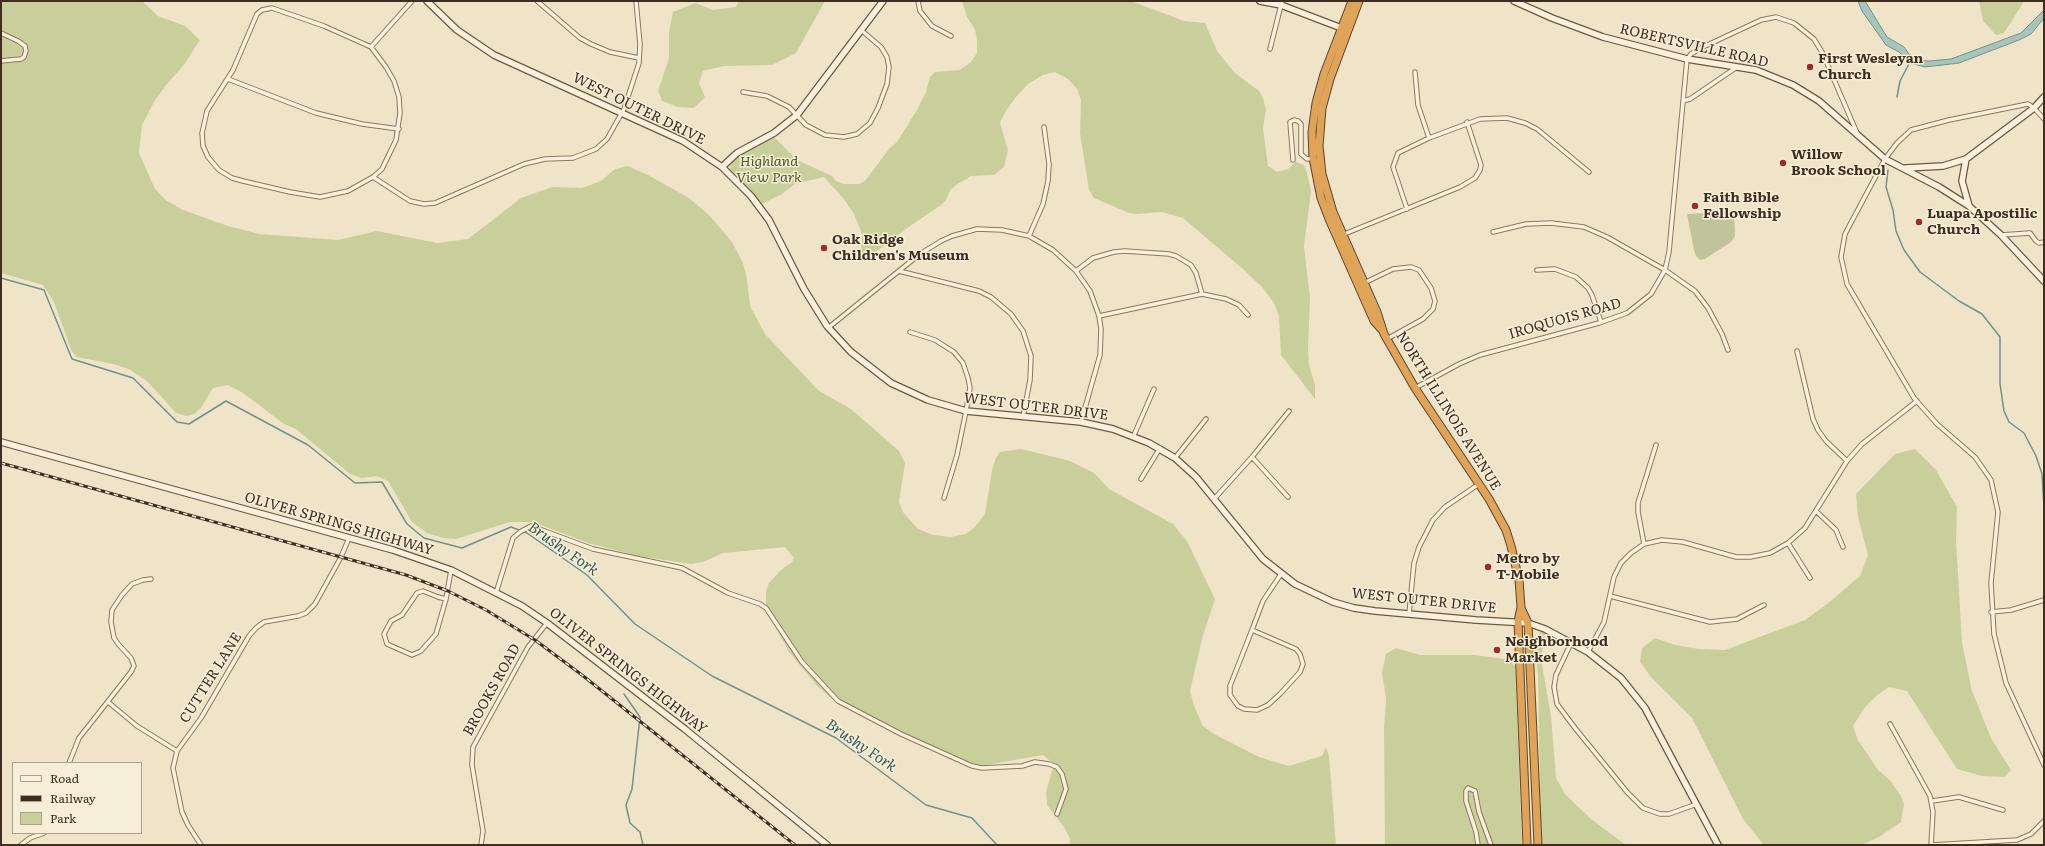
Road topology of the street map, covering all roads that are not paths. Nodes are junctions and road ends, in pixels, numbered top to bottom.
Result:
1 (412, 1) edge
2 (427, 1) edge
3 (537, 1) edge
4 (636, 1) edge
5 (884, 1) edge
6 (918, 1) edge
7 (1260, 1) edge
8 (1352, 1) edge
9 (1359, 1) edge
10 (1514, 1) edge
11 (1282, 3) edge
12 (1345, 29) junction
13 (861, 30) junction
14 (1, 33) edge
15 (951, 36) dead end
16 (371, 47) junction
17 (1270, 49) dead end
18 (639, 58) junction
19 (1687, 59) junction
20 (1, 62) edge
21 (1737, 67) junction
22 (1415, 72) dead end
23 (228, 79) junction
24 (743, 92) dead end
25 (2044, 97) edge
26 (1683, 101) junction
27 (2034, 108) junction
28 (621, 113) junction
29 (797, 115) junction
30 (2044, 119) edge
31 (1467, 122) junction
32 (1044, 127) dead end
33 (399, 129) junction
34 (1858, 137) junction
35 (1429, 138) junction
36 (1316, 158) junction
37 (1885, 159) junction
38 (1966, 159) junction
39 (1293, 160) dead end
40 (722, 167) junction
41 (1904, 168) junction
42 (1589, 172) dead end
43 (373, 177) junction
44 (1969, 206) junction
45 (1407, 208) junction
46 (1493, 232) dead end
47 (2001, 235) junction
48 (1029, 236) junction
49 (1340, 236) junction
50 (2044, 242) edge
51 (900, 270) junction
52 (1537, 270) dead end
53 (1665, 270) junction
54 (1076, 271) junction
55 (2044, 281) edge
56 (1361, 284) junction
57 (1202, 294) junction
58 (1248, 315) dead end
59 (1099, 316) junction
60 (1601, 322) junction
61 (828, 328) junction
62 (910, 332) dead end
63 (1386, 336) junction
64 (1728, 350) dead end
65 (1797, 351) dead end
66 (1415, 388) junction
67 (1154, 389) dead end
68 (1917, 401) junction
69 (966, 411) junction
70 (1289, 411) dead end
71 (1023, 417) junction
72 (1206, 419) dead end
73 (1081, 422) junction
74 (1134, 435) junction
75 (1, 442) edge
76 (1656, 445) dead end
77 (1160, 448) junction
78 (1252, 457) junction
79 (1175, 458) junction
80 (1847, 462) junction
81 (1141, 479) dead end
82 (1479, 484) junction
83 (1288, 497) dead end
84 (944, 498) dead end
85 (1214, 498) junction
86 (1816, 511) junction
87 (349, 538) junction
88 (1788, 543) junction
89 (1644, 544) junction
90 (1843, 547) dead end
91 (451, 570) junction
92 (1281, 574) junction
93 (1810, 578) dead end
94 (151, 579) dead end
95 (496, 592) junction
96 (1610, 596) junction
97 (446, 598) junction
98 (2044, 600) edge
99 (1764, 605) dead end
100 (1521, 607) junction
101 (1991, 612) junction
102 (1409, 614) junction
103 (1518, 622) junction
104 (547, 623) junction
105 (1528, 623) junction
106 (1252, 630) junction
107 (1572, 643) junction
108 (1588, 652) junction
109 (108, 702) junction
110 (1890, 724) dead end
111 (178, 751) junction
112 (69, 762) edge
113 (2044, 765) edge
114 (1932, 801) junction
115 (1697, 804) junction
116 (2003, 810) dead end
117 (1057, 814) dead end
118 (2044, 821) edge
119 (41, 834) edge
120 (21, 845) edge
121 (201, 845) edge
122 (481, 845) edge
123 (827, 845) edge
124 (1478, 845) edge
125 (1491, 845) edge
126 (1527, 845) edge
127 (1538, 845) edge
128 (1718, 845) edge
129 (1931, 845) edge

1 - 16 street
2 - 28 street, WEST OUTER DRIVE
3 - 18 street
4 - 18 street
5 - 13 street
6 - 15 street
7 - 11 street
8 - 12 highway
9 - 12 highway, NORTH ILLINOIS AVENUE
10 - 19 street, ROBERTSVILLE ROAD
11 - 12 street
11 - 17 street
12 - 36 highway, NORTH ILLINOIS AVENUE
13 - 29 street
13 - 29 street
14 - 20 street
16 - 23 street
16 - 33 street
18 - 28 street
19 - 21 street, ROBERTSVILLE ROAD
19 - 26 street, IROQUOIS ROAD
19 - 34 street
21 - 26 street
21 - 34 street, ROBERTSVILLE ROAD
22 - 35 street
23 - 33 street
23 - 43 street
24 - 29 street
25 - 27 street
26 - 53 street, IROQUOIS ROAD
27 - 30 street
27 - 37 street
27 - 38 street
28 - 40 street, WEST OUTER DRIVE
28 - 43 street
29 - 40 street
31 - 35 street
31 - 42 street
31 - 45 street
32 - 48 street
33 - 43 street
34 - 37 street, ROBERTSVILLE ROAD
35 - 45 street
36 - 39 street
36 - 49 highway, NORTH ILLINOIS AVENUE
37 - 41 street, ROBERTSVILLE ROAD
37 - 68 street
38 - 41 street
38 - 44 street
40 - 61 street, WEST OUTER DRIVE
41 - 44 street, ROBERTSVILLE ROAD
44 - 47 street, ROBERTSVILLE ROAD
45 - 49 street
46 - 53 street
47 - 50 street
47 - 55 street, ROBERTSVILLE ROAD
48 - 51 street
48 - 54 street
49 - 56 highway, NORTH ILLINOIS AVENUE
51 - 61 street
51 - 71 street
52 - 60 street
53 - 60 street, IROQUOIS ROAD
53 - 64 street
54 - 57 street
54 - 59 street
56 - 63 highway, NORTH ILLINOIS AVENUE
56 - 63 street
57 - 58 street
57 - 59 street
59 - 73 street
60 - 66 street, IROQUOIS ROAD
61 - 69 street, WEST OUTER DRIVE
62 - 69 street
63 - 66 highway, NORTH ILLINOIS AVENUE
65 - 80 street
66 - 82 highway, NORTH ILLINOIS AVENUE
67 - 74 street
68 - 80 street
68 - 101 street
69 - 71 street, WEST OUTER DRIVE
69 - 84 street
70 - 78 street
71 - 73 street, WEST OUTER DRIVE
72 - 79 street
73 - 74 street, WEST OUTER DRIVE
74 - 77 street, WEST OUTER DRIVE
75 - 87 street, OLIVER SPRINGS HIGHWAY
76 - 89 street
77 - 79 street, WEST OUTER DRIVE
77 - 81 street
78 - 83 street
78 - 85 street
79 - 85 street, WEST OUTER DRIVE
80 - 86 street
82 - 100 highway, NORTH ILLINOIS AVENUE
82 - 102 street
85 - 92 street, WEST OUTER DRIVE
86 - 88 street
86 - 90 street
87 - 91 street, OLIVER SPRINGS HIGHWAY
87 - 111 street, CUTTER LANE
88 - 89 street
88 - 93 street
89 - 96 street
91 - 95 street, OLIVER SPRINGS HIGHWAY
91 - 97 street
92 - 102 street, WEST OUTER DRIVE
92 - 106 street
94 - 109 street
95 - 104 street, OLIVER SPRINGS HIGHWAY
95 - 117 street
96 - 99 street
96 - 108 street
97 - 97 street
98 - 101 street
100 - 103 highway
100 - 105 highway
101 - 113 street
102 - 103 street, WEST OUTER DRIVE
103 - 105 street, WEST OUTER DRIVE
103 - 126 highway
104 - 122 street, BROOKS ROAD
104 - 123 street, OLIVER SPRINGS HIGHWAY
105 - 107 street, WEST OUTER DRIVE
105 - 127 highway
106 - 106 street
107 - 108 street, WEST OUTER DRIVE
107 - 115 street
108 - 115 street, WEST OUTER DRIVE
109 - 111 street
109 - 112 street
110 - 114 street
111 - 121 street, CUTTER LANE
114 - 116 street
114 - 129 street
115 - 128 street, WEST OUTER DRIVE
118 - 129 street
119 - 120 street
124 - 125 street

